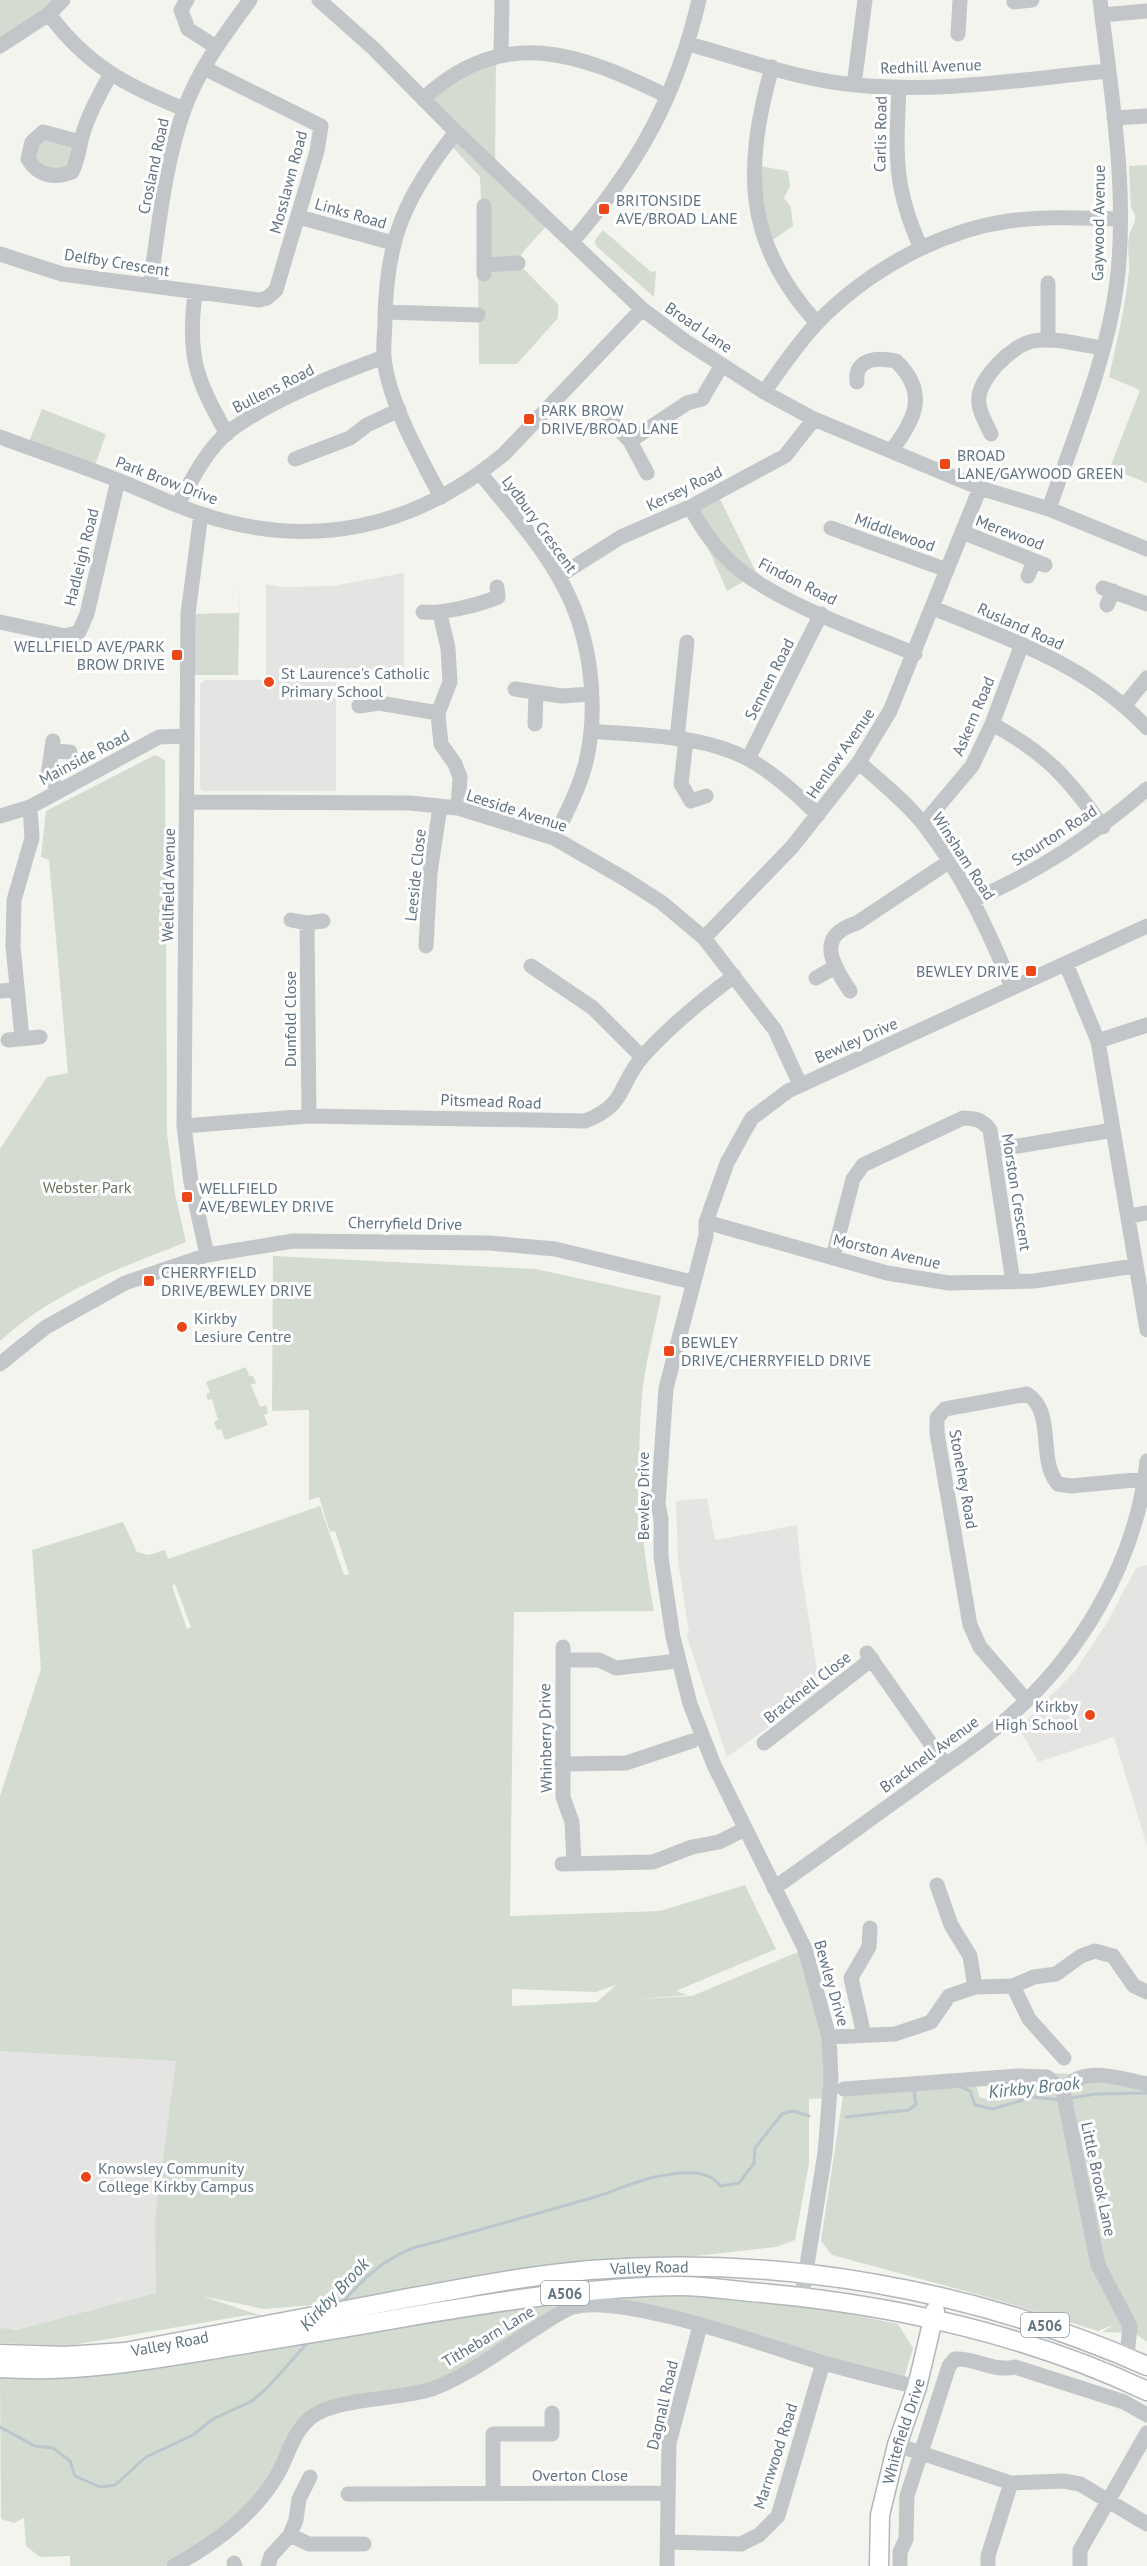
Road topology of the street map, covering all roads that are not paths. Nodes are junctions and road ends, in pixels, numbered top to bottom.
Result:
1 (63, 0) edge
2 (187, 0) edge
3 (250, 0) edge
4 (318, 0) edge
5 (502, 0) edge
6 (699, 0) edge
7 (865, 0) edge
8 (960, 0) edge
9 (1032, 0) edge
10 (1014, 2) dead end
11 (1101, 7) edge
12 (1147, 10) edge
13 (49, 14) junction
14 (958, 33) dead end
15 (688, 44) junction
16 (0, 46) edge
17 (216, 47) junction
18 (501, 54) junction
19 (772, 67) junction
20 (204, 68) junction
21 (1107, 71) junction
22 (110, 75) junction
23 (854, 85) junction
24 (899, 88) junction
25 (667, 96) junction
26 (423, 99) junction
27 (184, 109) junction
28 (1147, 116) edge
29 (1114, 118) junction
30 (456, 132) junction
31 (80, 142) dead end
32 (484, 206) dead end
33 (298, 217) junction
34 (1119, 219) junction
35 (573, 241) junction
36 (393, 243) junction
37 (921, 248) junction
38 (0, 254) edge
39 (518, 263) dead end
40 (1048, 283) dead end
41 (150, 285) junction
42 (195, 293) junction
43 (642, 309) junction
44 (385, 312) junction
45 (478, 315) dead end
46 (817, 323) junction
47 (1048, 340) junction
48 (1103, 348) junction
49 (384, 357) junction
50 (722, 365) junction
51 (857, 382) dead end
52 (764, 392) junction
53 (399, 410) junction
54 (814, 419) junction
55 (610, 420) dead end
56 (227, 434) junction
57 (991, 434) dead end
58 (0, 437) edge
59 (630, 441) junction
60 (891, 451) junction
61 (295, 459) dead end
62 (647, 473) dead end
63 (481, 474) junction
64 (118, 480) junction
65 (980, 488) junction
66 (441, 497) junction
67 (178, 504) junction
68 (690, 507) junction
69 (1048, 509) junction
70 (201, 514) junction
71 (831, 528) dead end
72 (962, 532) junction
73 (1147, 549) edge
74 (947, 570) junction
75 (559, 576) junction
76 (1028, 576) dead end
77 (500, 596) dead end
78 (1147, 603) edge
79 (1107, 605) dead end
80 (933, 608) junction
81 (423, 612) dead end
82 (440, 614) junction
83 (821, 614) junction
84 (0, 622) edge
85 (687, 642) dead end
86 (1022, 644) junction
87 (915, 654) junction
88 (1147, 678) edge
89 (515, 689) dead end
90 (536, 693) junction
91 (591, 694) junction
92 (1125, 705) junction
93 (359, 706) dead end
94 (438, 713) junction
95 (535, 724) dead end
96 (992, 724) junction
97 (1147, 728) edge
98 (591, 731) junction
99 (186, 736) junction
100 (681, 740) junction
101 (70, 752) dead end
102 (748, 759) junction
103 (859, 762) junction
104 (1147, 789) edge
105 (59, 790) junction
106 (187, 802) junction
107 (693, 803) dead end
108 (30, 807) junction
109 (440, 807) junction
110 (458, 808) junction
111 (818, 815) junction
112 (0, 816) edge
113 (924, 824) junction
114 (1103, 827) junction
115 (554, 838) junction
116 (950, 861) junction
117 (7, 900) edge
118 (973, 900) junction
119 (291, 920) dead end
120 (323, 921) dead end
121 (307, 923) junction
122 (1147, 926) edge
123 (704, 938) junction
124 (426, 946) dead end
125 (1066, 964) junction
126 (531, 966) dead end
127 (835, 967) junction
128 (734, 976) junction
129 (816, 978) dead end
130 (1012, 987) junction
131 (16, 990) junction
132 (0, 991) edge
133 (850, 991) dead end
134 (1147, 1025) edge
135 (40, 1036) dead end
136 (1098, 1041) junction
137 (642, 1057) junction
138 (800, 1084) junction
139 (309, 1116) junction
140 (184, 1126) junction
141 (1113, 1130) junction
142 (994, 1150) junction
143 (1147, 1213) edge
144 (1128, 1216) junction
145 (706, 1222) junction
146 (207, 1255) junction
147 (833, 1257) junction
148 (1136, 1266) junction
149 (692, 1282) junction
150 (1013, 1282) junction
151 (1147, 1330) edge
152 (0, 1364) edge
153 (1147, 1461) edge
154 (1145, 1479) junction
155 (669, 1662) dead end
156 (1026, 1700) junction
157 (692, 1741) dead end
158 (764, 1743) dead end
159 (562, 1764) junction
160 (945, 1764) junction
161 (745, 1829) junction
162 (937, 1885) dead end
163 (774, 1888) junction
164 (870, 1928) dead end
165 (1013, 1986) junction
166 (975, 1987) junction
167 (1147, 1992) edge
168 (864, 2035) junction
169 (829, 2037) junction
170 (1064, 2058) dead end
171 (1147, 2084) edge
172 (844, 2090) dead end
173 (1063, 2091) junction
174 (805, 2273) junction
175 (802, 2296) junction
176 (939, 2297) junction
177 (933, 2321) junction
178 (700, 2326) junction
179 (0, 2354) edge
180 (1127, 2357) junction
181 (823, 2363) junction
182 (1147, 2366) edge
183 (0, 2368) edge
184 (917, 2387) junction
185 (1147, 2391) edge
186 (552, 2413) dead end
187 (1147, 2415) edge
188 (1147, 2433) edge
189 (897, 2445) junction
190 (921, 2453) junction
191 (310, 2477) dead end
192 (1011, 2483) junction
193 (493, 2493) junction
194 (667, 2493) junction
195 (348, 2494) dead end
196 (1108, 2501) junction
197 (1147, 2524) edge
198 (290, 2535) junction
199 (668, 2542) junction
200 (364, 2544) dead end
201 (174, 2566) edge
202 (268, 2566) edge
203 (667, 2566) edge
204 (879, 2566) edge
205 (900, 2566) edge
206 (988, 2566) edge
207 (1080, 2566) edge

1 - 13 street
2 - 17 street
3 - 17 street, Crosland Road
4 - 26 street, Broad Lane
5 - 18 street
6 - 15 street
7 - 23 street
8 - 14 street
9 - 10 street
11 - 12 street
11 - 21 street, Gaywood Avenue
13 - 16 street
13 - 22 street
15 - 19 street, Redhill Avenue
15 - 25 street
17 - 20 street, Crosland Road
18 - 25 street
18 - 26 street
19 - 23 street, Redhill Avenue
19 - 46 street
20 - 27 street, Crosland Road
20 - 33 street, Mosslawn Road
21 - 24 street, Redhill Avenue
21 - 29 street, Gaywood Avenue
22 - 27 street
22 - 31 street
23 - 24 street, Redhill Avenue
24 - 37 street, Carlis Road
25 - 35 street
26 - 30 street, Broad Lane
27 - 41 street, Crosland Road
28 - 29 street
29 - 34 street, Gaywood Avenue
30 - 35 street, Broad Lane
30 - 36 street
32 - 39 street
33 - 36 street, Links Road
33 - 42 street, Mosslawn Road
34 - 37 street
34 - 48 street, Gaywood Avenue
35 - 43 street, Broad Lane
36 - 44 street
37 - 46 street
38 - 41 street, Delfby Crescent
40 - 47 street
41 - 42 street, Delfby Crescent
42 - 56 street
43 - 50 street, Broad Lane
43 - 63 street, Park Brow Drive
44 - 45 street
44 - 49 street
46 - 52 street
47 - 48 street
47 - 57 street
48 - 69 street, Gaywood Avenue
49 - 53 street
49 - 56 street, Bullens Road
50 - 52 street, Broad Lane
50 - 59 street
51 - 60 street
52 - 54 street, Broad Lane
53 - 61 street
53 - 66 street
54 - 60 street, Broad Lane
54 - 68 street, Kersey Road
55 - 59 street
56 - 67 street, Bullens Road
58 - 64 street, Park Brow Drive
59 - 62 street
60 - 65 street, Broad Lane
63 - 66 street, Park Brow Drive
63 - 75 street, Lydbury Crescent
64 - 67 street, Park Brow Drive
64 - 84 street, Hadleigh Road
65 - 69 street, Broad Lane
65 - 72 street, Henlow Avenue
66 - 70 street, Park Brow Drive
67 - 70 street, Park Brow Drive
68 - 75 street, Kersey Road
68 - 83 street, Findon Road
69 - 73 street, Broad Lane
70 - 99 street, Wellfield Avenue
71 - 74 street, Middlewood
72 - 74 street, Henlow Avenue
72 - 76 street, Merewood
74 - 80 street, Henlow Avenue
75 - 91 street, Lydbury Crescent
77 - 82 street
78 - 79 street
80 - 86 street, Rusland Road
80 - 87 street, Henlow Avenue
81 - 82 street
82 - 94 street
83 - 87 street, Findon Road
83 - 102 street, Sennen Road
85 - 100 street
86 - 92 street, Rusland Road
86 - 96 street, Askern Road
87 - 103 street, Henlow Avenue
88 - 92 street
89 - 90 street
90 - 91 street
90 - 95 street
91 - 98 street, Lydbury Crescent
92 - 97 street, Rusland Road
93 - 94 street
94 - 110 street
96 - 113 street, Askern Road
96 - 114 street
98 - 100 street
98 - 115 street, Lydbury Crescent
99 - 105 street, Mainside Road
99 - 106 street, Wellfield Avenue
100 - 102 street
100 - 107 street
101 - 105 street
102 - 111 street
103 - 111 street, Henlow Avenue
103 - 113 street, Winsham Road
104 - 114 street, Stourton Road
105 - 108 street, Mainside Road
106 - 109 street, Leeside Avenue
106 - 140 street, Wellfield Avenue
108 - 112 street, Mainside Road
108 - 117 street
109 - 110 street, Leeside Avenue
109 - 124 street, Leeside Close
110 - 115 street, Leeside Avenue
111 - 123 street, Henlow Avenue
113 - 116 street, Winsham Road
114 - 118 street, Stourton Road
115 - 123 street, Leeside Avenue
116 - 118 street, Winsham Road
116 - 127 street
117 - 131 street
118 - 130 street, Winsham Road
119 - 121 street
120 - 121 street
121 - 139 street, Dunfold Close
122 - 125 street, Bewley Drive
123 - 128 street, Leeside Avenue
125 - 130 street, Bewley Drive
125 - 136 street
126 - 137 street
127 - 129 street
127 - 133 street
128 - 137 street, Pitsmead Road
128 - 138 street, Leeside Avenue
130 - 138 street, Bewley Drive
131 - 132 street
131 - 135 street
134 - 136 street
136 - 141 street
137 - 139 street, Pitsmead Road
138 - 145 street, Bewley Drive
139 - 140 street, Pitsmead Road
140 - 146 street, Wellfield Avenue
141 - 142 street
141 - 144 street
142 - 147 street, Morston Crescent
142 - 150 street, Morston Crescent
143 - 144 street
144 - 148 street
145 - 147 street, Morston Avenue
145 - 149 street, Bewley Drive
146 - 149 street, Cherryfield Drive
146 - 152 street, Cherryfield Drive
147 - 150 street, Morston Avenue
148 - 150 street, Morston Avenue
148 - 151 street
149 - 161 street, Bewley Drive
153 - 154 street, Bracknell Avenue
154 - 156 street, Bracknell Avenue
154 - 156 street, Stonehey Road
155 - 159 street, Whinberry Drive
156 - 160 street, Bracknell Avenue
157 - 159 street
158 - 160 street, Bracknell Close
159 - 161 street, Whinberry Drive
160 - 163 street, Bracknell Avenue
161 - 163 street, Bewley Drive
162 - 166 street
163 - 169 street, Bewley Drive
164 - 168 street
165 - 166 street
165 - 167 street
165 - 170 street
166 - 168 street
168 - 169 street
169 - 174 street, Bewley Drive
171 - 173 street
172 - 173 street
173 - 180 street, Little Brook Lane
174 - 175 street, Bewley Drive
174 - 176 main road, Valley Road / A506
174 - 179 main road, Valley Road / A506
175 - 177 main road, Valley Road / A506
175 - 183 main road, Valley Road / A506
176 - 177 main road, Whitefield Drive
176 - 180 main road, Valley Road / A506
177 - 184 main road, Whitefield Drive
177 - 185 main road, Valley Road / A506
178 - 181 street, Tithebarn Lane
178 - 194 street, Dagnall Road
178 - 201 street, Tithebarn Lane
180 - 182 main road, Valley Road / A506
181 - 184 street, Tithebarn Lane
181 - 199 street, Marnwood Road
184 - 189 main road, Whitefield Drive
186 - 193 street
187 - 190 street
188 - 196 street
189 - 190 street
189 - 204 main road, Whitefield Drive
190 - 192 street
190 - 205 street
191 - 198 street
192 - 196 street
192 - 206 street
193 - 194 street, Overton Close
193 - 195 street, Overton Close
194 - 199 street, Dagnall Road
196 - 197 street
196 - 207 street
198 - 200 street
198 - 202 street
199 - 203 street, Dagnall Road

